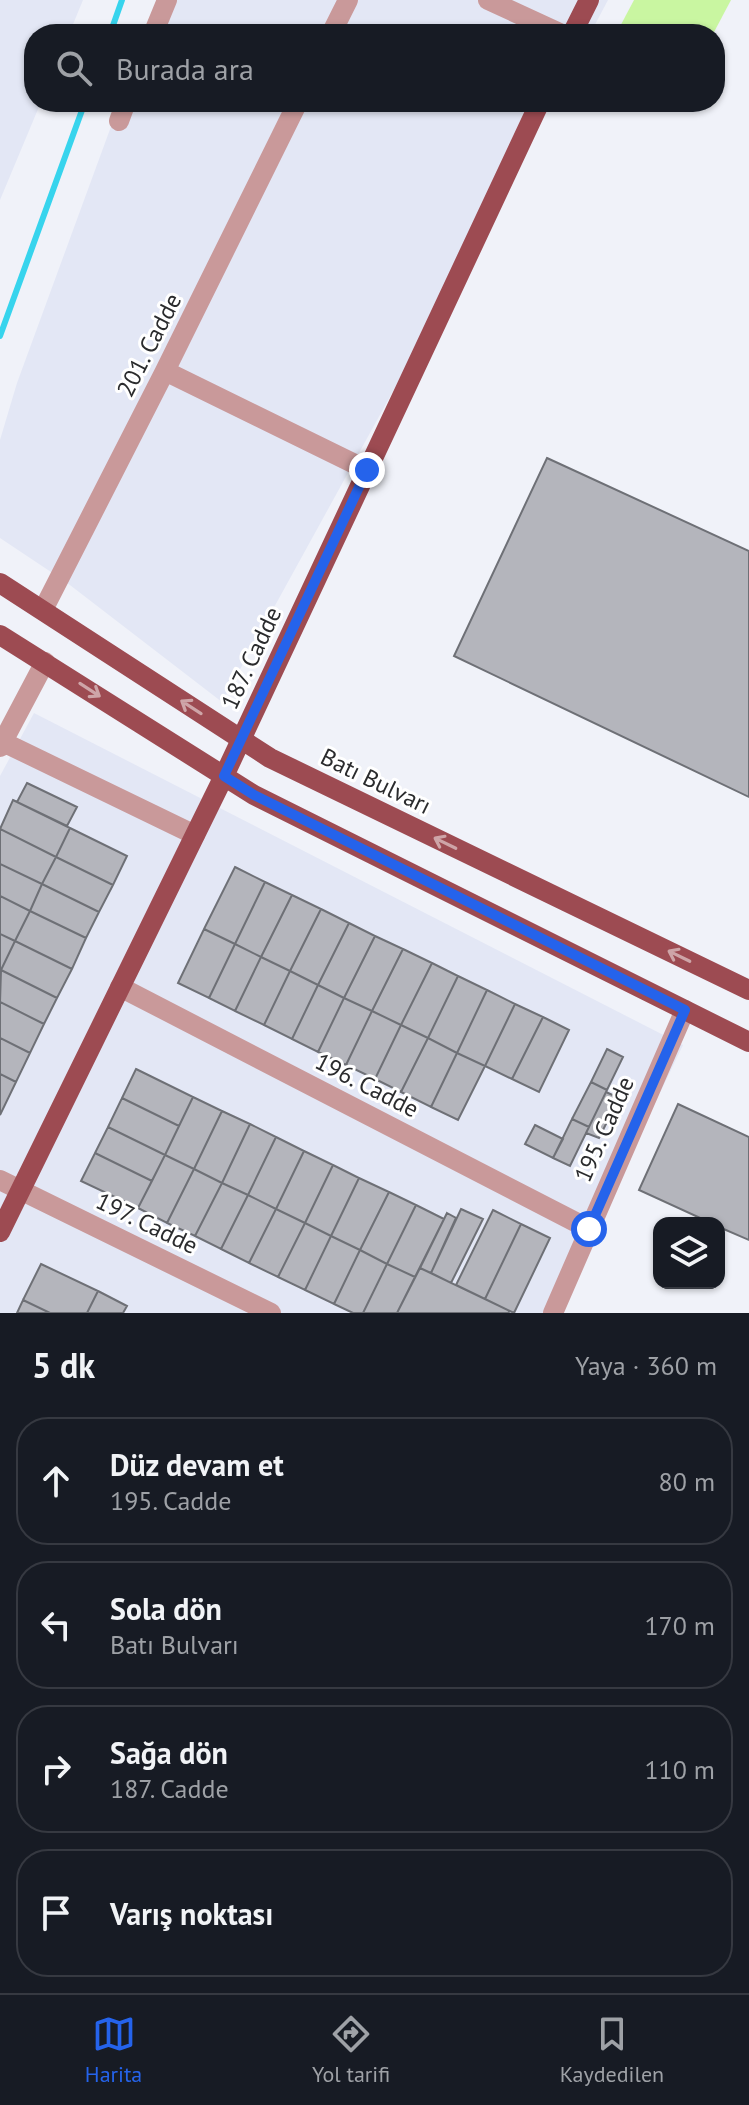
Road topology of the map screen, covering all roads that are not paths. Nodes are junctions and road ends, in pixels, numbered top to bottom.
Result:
1 (167, 0) edge
2 (348, 0) edge
3 (488, 0) edge
4 (589, 0) edge
5 (157, 24) edge
6 (336, 24) edge
7 (540, 24) edge
8 (577, 24) edge
9 (293, 112) edge
10 (535, 112) edge
11 (165, 371) junction
12 (367, 470) junction
13 (0, 583) edge
14 (43, 610) junction
15 (0, 635) edge
16 (45, 662) junction
17 (241, 739) junction
18 (1, 745) edge
19 (224, 776) junction
20 (195, 835) junction
21 (120, 987) junction
22 (749, 990) edge
23 (685, 1010) junction
24 (749, 1042) edge
25 (0, 1180) edge
26 (21, 1190) junction
27 (589, 1229) junction
28 (0, 1232) edge
29 (271, 1313) edge
30 (553, 1313) edge

1 - 5 street
2 - 6 street
3 - 7 street
4 - 8 main road
9 - 11 street, 201. Cadde
10 - 12 main road, 187. Cadde
11 - 12 street
11 - 14 street, 201. Cadde
12 - 17 main road, 187. Cadde
13 - 14 main road, Batı Bulvarı
17 -> 14 main road, Batı Bulvarı
15 - 16 main road
16 - 18 street
16 -> 19 main road
17 - 19 main road, 187. Cadde
22 -> 17 main road, Batı Bulvarı
18 - 20 street
19 - 20 main road, 187. Cadde
19 - 23 main road
20 - 21 main road, 187. Cadde
21 - 26 main road, 187. Cadde
21 - 27 street, 196. Cadde
23 - 24 main road
23 - 27 street, 195. Cadde
25 - 26 street, 197. Cadde
26 - 28 main road, 187. Cadde
26 - 29 street, 197. Cadde
27 - 30 street, 195. Cadde

